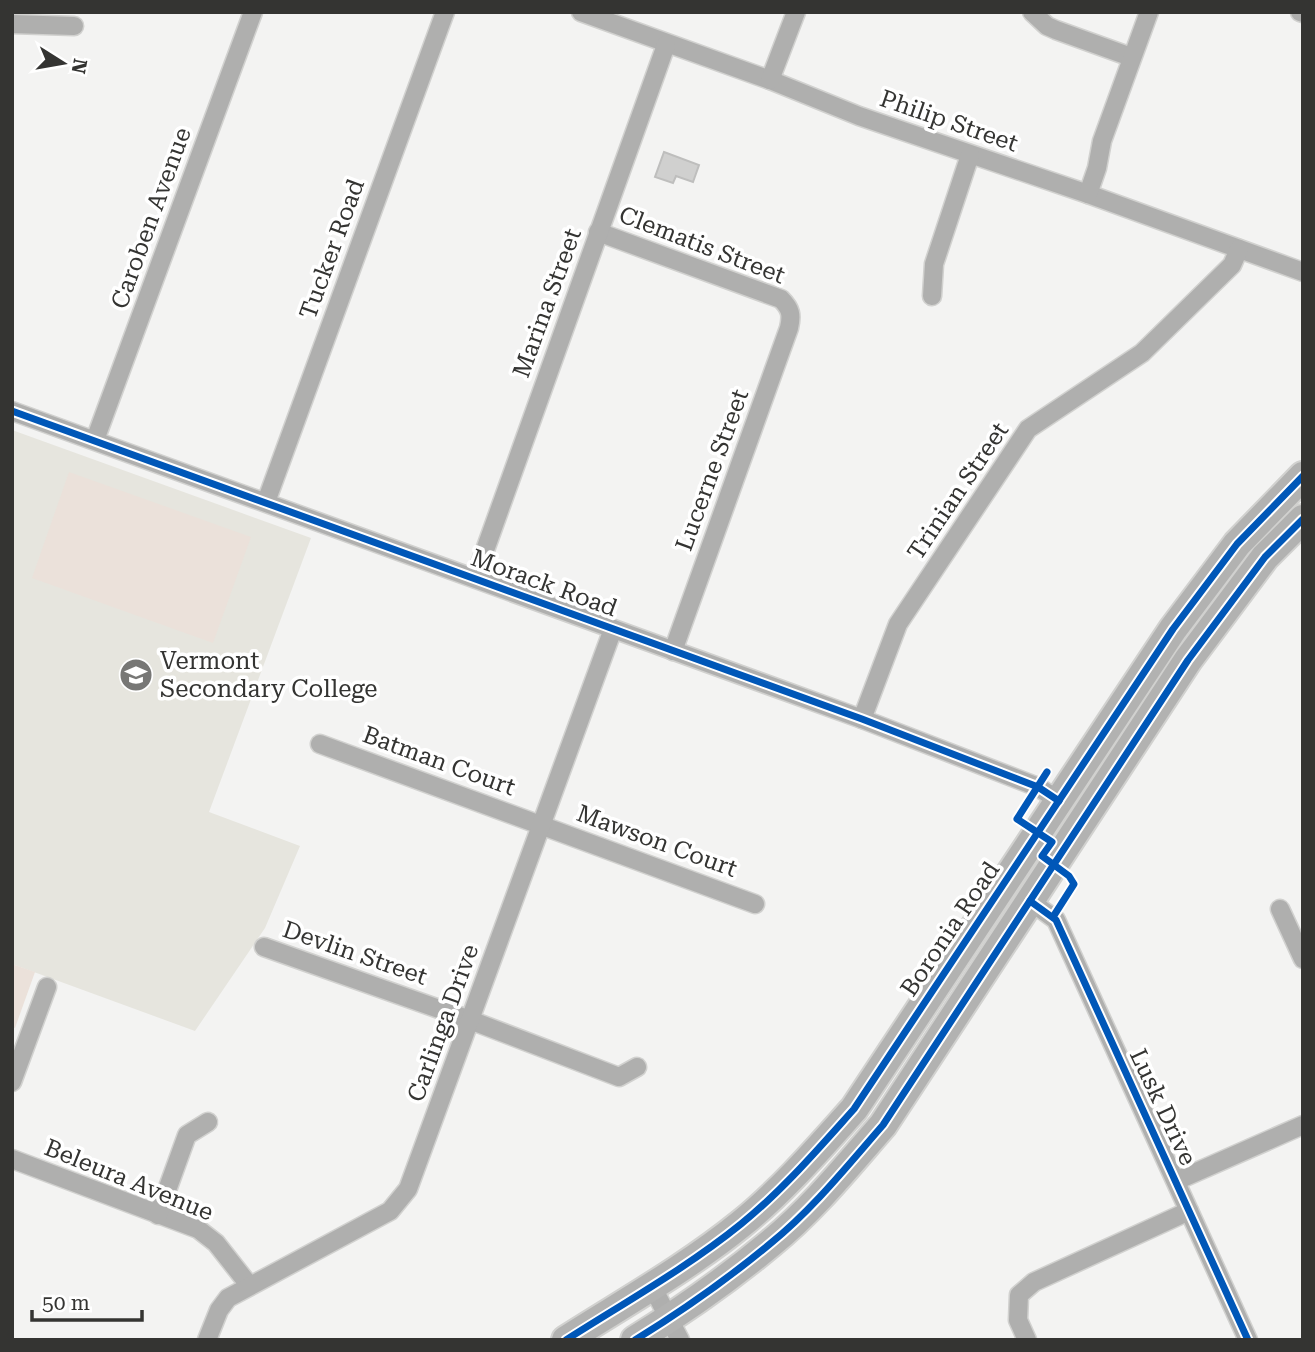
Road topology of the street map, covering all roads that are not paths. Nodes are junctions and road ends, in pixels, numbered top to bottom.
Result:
1 (253, 12) edge
2 (444, 12) edge
3 (581, 12) edge
4 (796, 12) edge
5 (1032, 12) edge
6 (1149, 12) edge
7 (609, 17) edge
8 (12, 24) edge
9 (74, 26) dead end
10 (666, 45) junction
11 (1131, 57) junction
12 (770, 80) junction
13 (971, 155) junction
14 (1082, 192) junction
15 (598, 232) junction
16 (1239, 249) junction
17 (1303, 272) edge
18 (932, 296) dead end
19 (788, 305) joint
20 (12, 411) edge
21 (95, 440) junction
22 (1303, 476) edge
23 (266, 502) junction
24 (1303, 519) edge
25 (475, 578) junction
26 (613, 629) junction
27 (673, 651) junction
28 (862, 719) junction
29 (320, 744) dead end
30 (1059, 801) junction
31 (1084, 820) junction
32 (542, 825) junction
33 (1003, 884) junction
34 (1030, 901) junction
35 (755, 904) dead end
36 (1280, 909) dead end
37 (264, 947) dead end
38 (1303, 958) edge
39 (47, 987) dead end
40 (470, 1020) junction
41 (637, 1068) dead end
42 (12, 1082) edge
43 (208, 1122) dead end
44 (1303, 1125) edge
45 (12, 1159) edge
46 (1176, 1181) junction
47 (1189, 1211) junction
48 (158, 1215) junction
49 (249, 1285) junction
50 (652, 1286) junction
51 (675, 1329) edge
52 (207, 1340) edge
53 (566, 1340) edge
54 (635, 1340) edge
55 (1027, 1340) edge
56 (1248, 1340) edge

1 - 21 street, Caroben Avenue
2 - 23 street, Tucker Road
3 - 7 street, Philip Street
4 - 12 street
5 - 11 street
6 - 11 street
7 - 10 street, Philip Street
8 - 9 street
10 - 12 street, Philip Street
10 - 15 street, Marina Street
11 - 14 street
12 - 13 street, Philip Street
13 - 14 street, Philip Street
13 - 18 street
14 - 16 street, Philip Street
15 - 19 street, Clematis Street
15 - 25 street, Marina Street
16 - 17 street, Philip Street
16 - 28 street, Trinian Street
19 - 27 street, Lucerne Street
20 - 21 street, Morack Road
21 - 23 street, Morack Road
22 - 30 main road, Boronia Road
23 - 25 street, Morack Road
24 - 31 main road, Boronia Road
25 - 26 street, Morack Road
26 - 27 street, Morack Road
26 - 32 street, Carlinga Drive
27 - 28 street, Morack Road
28 - 30 street, Morack Road
29 - 32 street, Batman Court
30 - 31 main road
30 - 33 main road, Boronia Road
31 - 34 main road, Boronia Road
32 - 35 street, Mawson Court
32 - 40 street, Carlinga Drive
33 - 34 main road
33 - 50 main road, Boronia Road
34 - 46 street, Lusk Drive
34 - 51 main road, Boronia Road
36 - 38 street
37 - 40 street, Devlin Street
39 - 42 street
40 - 41 street, Devlin Street
40 - 49 street, Carlinga Drive
43 - 48 street
44 - 46 street
45 - 48 street, Beleura Avenue
46 - 47 street, Lusk Drive
47 - 55 street
47 - 56 street, Lusk Drive
48 - 49 street, Beleura Avenue
49 - 52 street, Carlinga Drive
50 - 51 street
50 - 53 main road, Boronia Road
51 - 54 main road, Boronia Road

